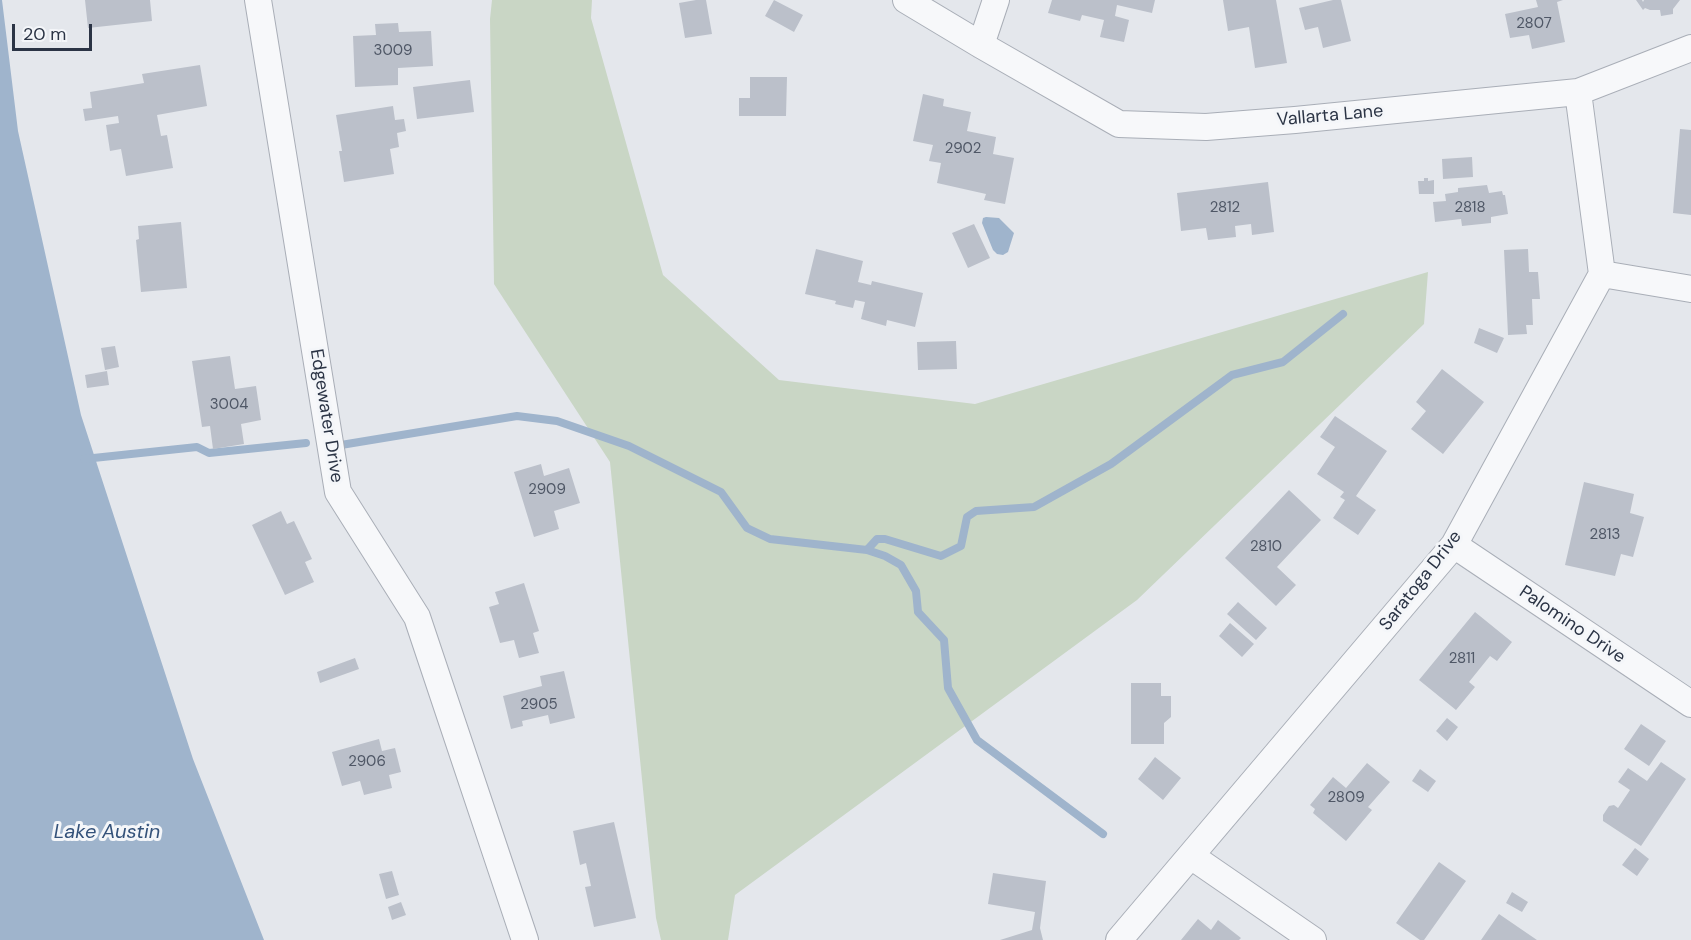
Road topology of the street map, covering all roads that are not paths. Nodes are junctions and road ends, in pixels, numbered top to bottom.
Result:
1 (258, 0) edge
2 (906, 0) edge
3 (996, 0) edge
4 (981, 45) junction
5 (1691, 48) edge
6 (1578, 92) junction
7 (1602, 273) junction
8 (1691, 289) edge
9 (1454, 545) junction
10 (1691, 704) edge
11 (1191, 856) junction
12 (525, 940) edge
13 (1119, 940) edge
14 (1313, 940) edge

1 - 12 street, Edgewater Drive
2 - 4 street, Vallarta Lane
3 - 4 street
4 - 6 street, Vallarta Lane
5 - 6 street, Vallarta Lane
6 - 7 street
7 - 8 street
7 - 9 street, Saratoga Drive
9 - 10 street, Palomino Drive
9 - 11 street, Saratoga Drive
11 - 13 street, Saratoga Drive
11 - 14 street

